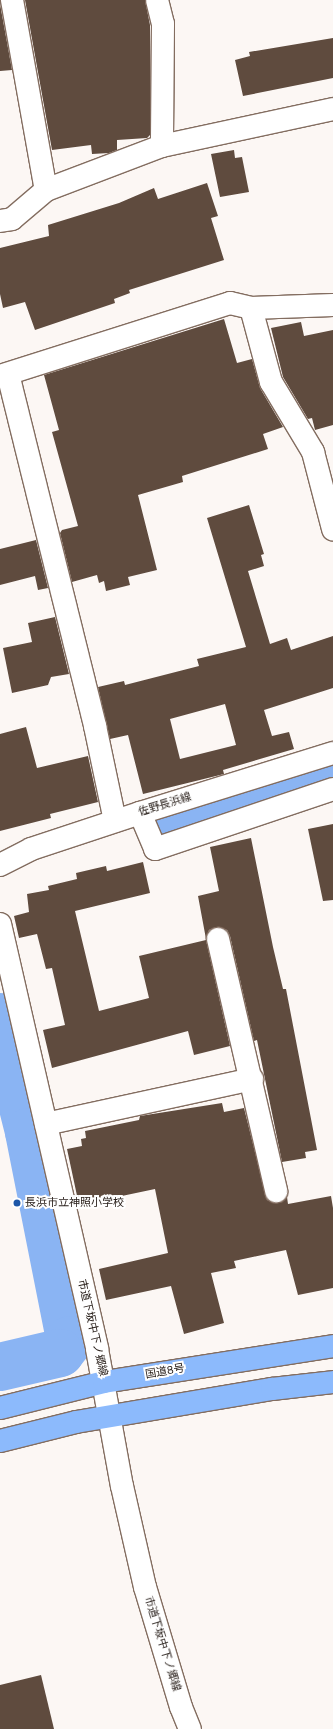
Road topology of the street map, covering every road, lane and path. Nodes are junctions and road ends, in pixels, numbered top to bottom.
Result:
1 (12, 0) edge
2 (157, 0) edge
3 (333, 109) edge
4 (162, 146) junction
5 (46, 190) junction
6 (0, 221) edge
7 (333, 305) edge
8 (251, 308) junction
9 (4, 375) edge
10 (333, 529) edge
11 (333, 753) edge
12 (333, 789) edge
13 (115, 821) junction
14 (145, 824) junction
15 (0, 865) edge
16 (0, 924) edge
17 (218, 939) dead end
18 (252, 1079) junction
19 (46, 1124) junction
20 (276, 1191) dead end
21 (333, 1346) edge
22 (104, 1382) junction
23 (333, 1382) edge
24 (0, 1408) edge
25 (110, 1416) junction
26 (0, 1441) edge
27 (190, 1729) edge

1 - 5 street
2 - 4 street
3 - 4 street
4 - 5 street
5 - 6 street
7 - 8 street
8 - 9 street
8 - 10 street
9 - 13 street
11 - 14 street, 佐野長浜線
12 - 14 street
13 - 14 street, 佐野長浜線
13 - 15 street, 佐野長浜線
16 - 19 street, 市道下坂中下ノ郷線
17 - 18 street
18 - 19 street
18 - 20 street
19 - 22 street, 市道下坂中下ノ郷線
21 - 22 highway, 国道8号
22 - 24 highway, 国道8号
22 - 25 street, 市道下坂中下ノ郷線
23 - 25 highway
25 - 26 highway
25 - 27 street, 市道下坂中下ノ郷線

